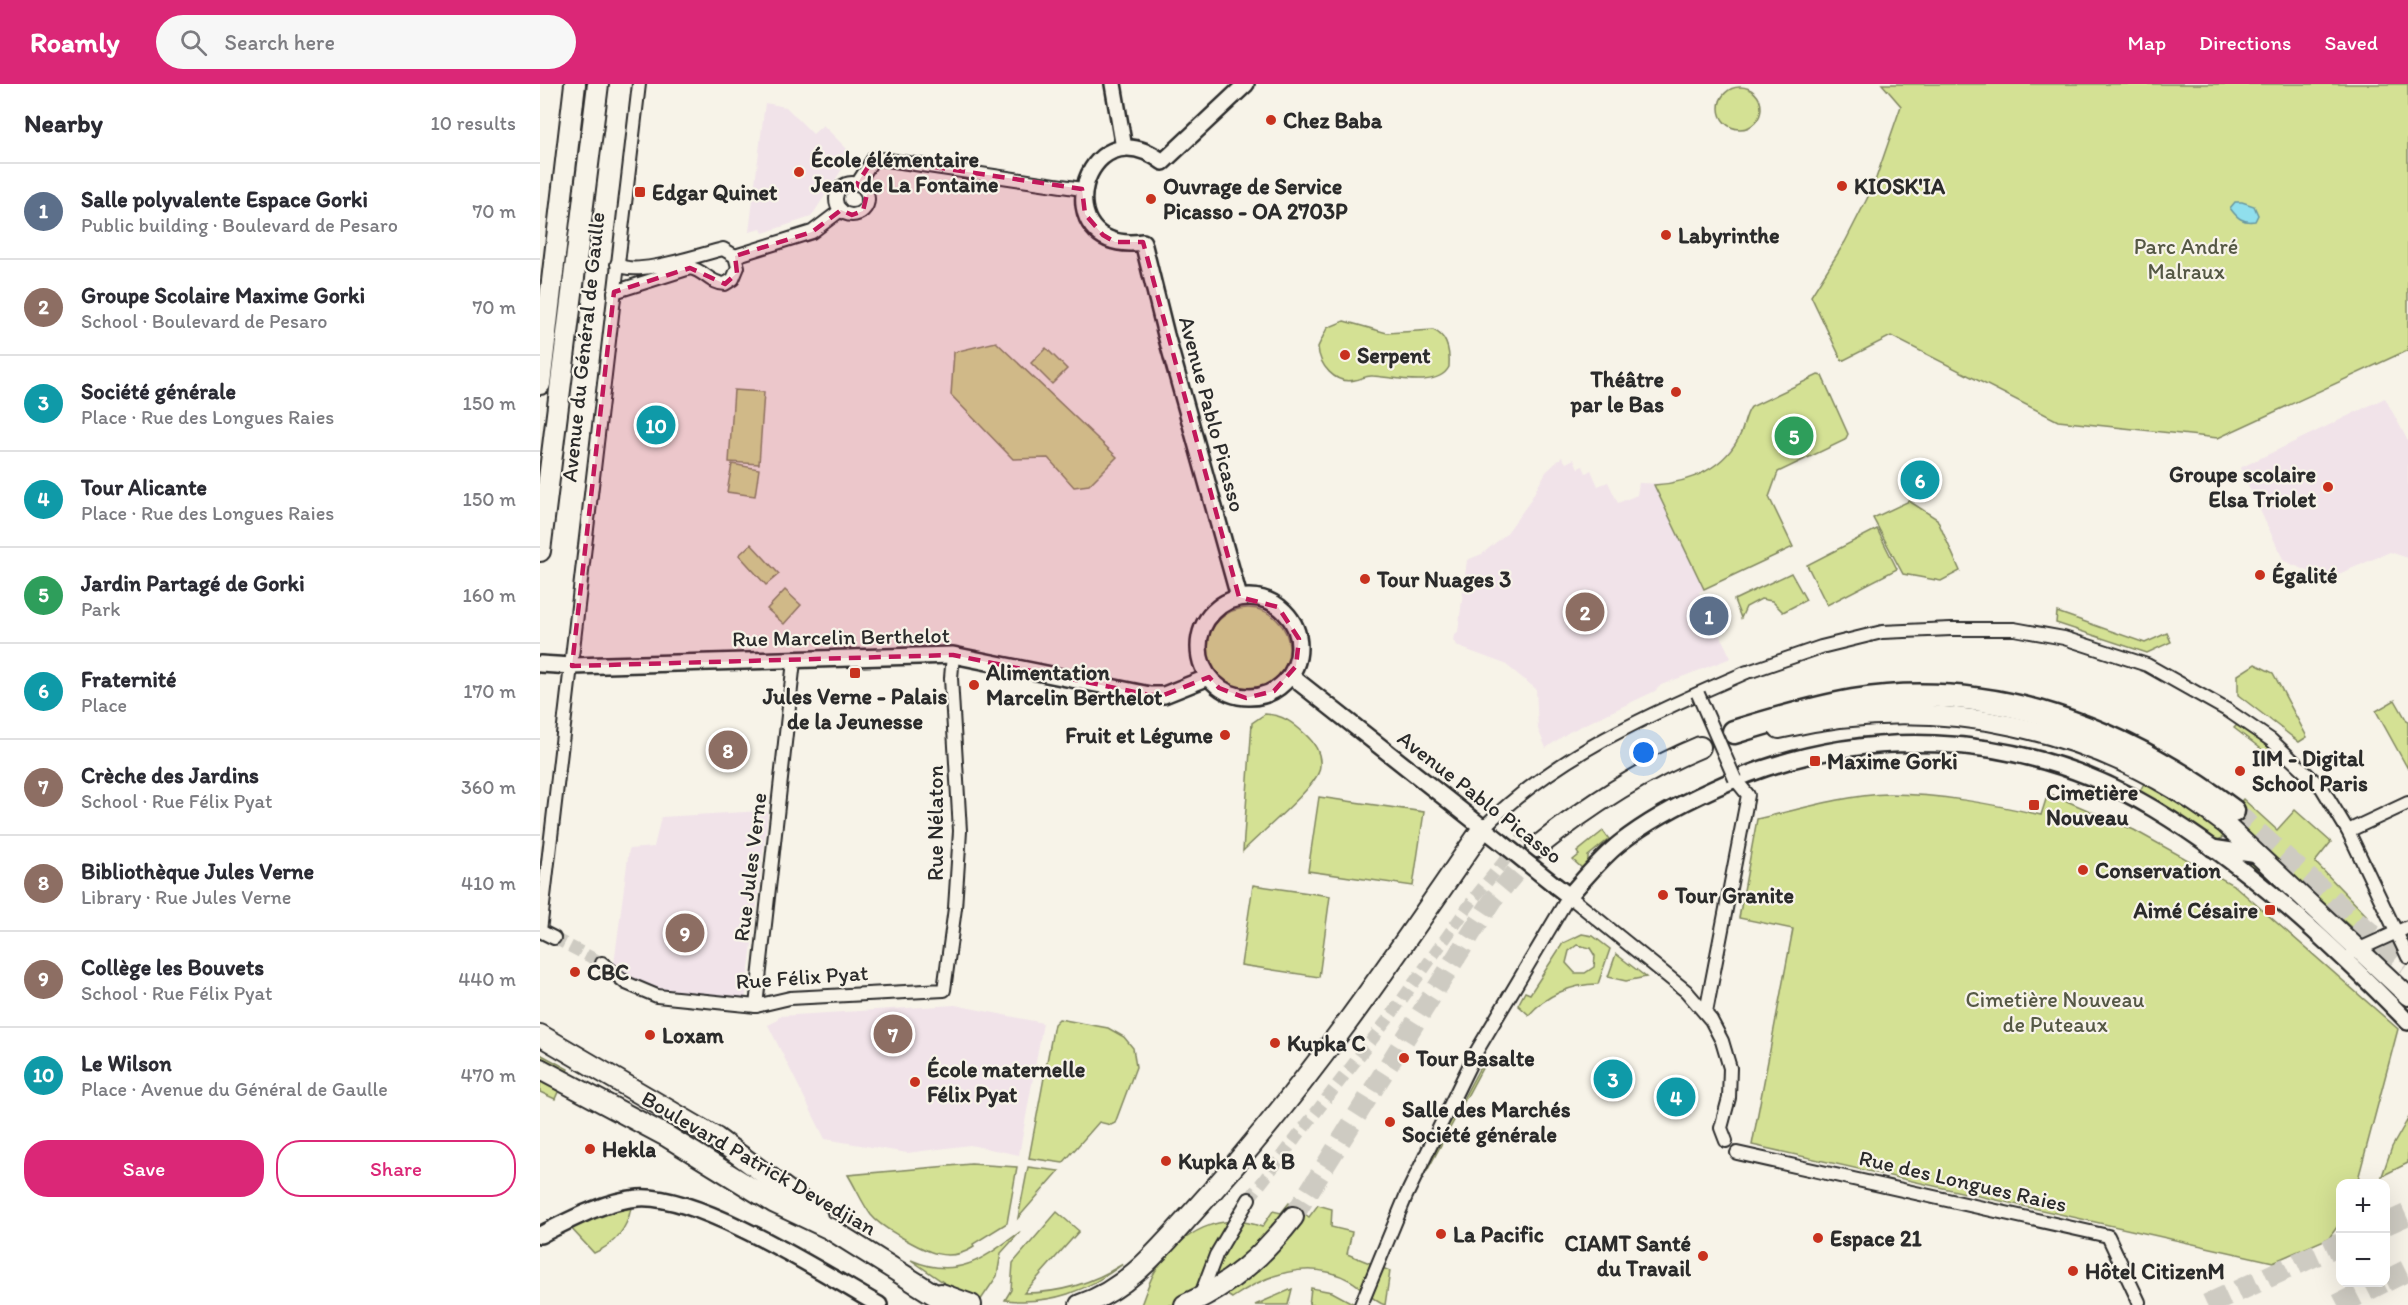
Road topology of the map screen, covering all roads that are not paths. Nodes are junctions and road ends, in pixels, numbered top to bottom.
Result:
1 (575, 84) edge
2 (598, 84) edge
3 (639, 84) edge
4 (1113, 84) edge
5 (1246, 84) edge
6 (1125, 148) junction
7 (857, 184) junction
8 (1082, 189) junction
9 (841, 210) junction
10 (735, 256) junction
11 (617, 264) junction
12 (614, 292) junction
13 (540, 384) edge
14 (540, 551) edge
15 (1239, 597) junction
16 (953, 655) junction
17 (794, 661) junction
18 (540, 664) edge
19 (572, 666) junction
20 (1291, 676) junction
21 (1209, 677) junction
22 (1698, 694) junction
23 (1735, 736) joint
24 (1700, 747) dead end
25 (1735, 779) junction
26 (2408, 804) edge
27 (2233, 811) tunnel mouth
28 (1483, 828) junction
29 (2348, 831) junction
30 (1537, 847) tunnel mouth
31 (2212, 848) junction
32 (2258, 855) junction
33 (544, 868) edge
34 (1569, 896) junction
35 (2402, 929) edge
36 (540, 931) edge
37 (554, 938) tunnel mouth
38 (2359, 950) junction
39 (2408, 957) edge
40 (2341, 958) junction
41 (602, 963) tunnel mouth
42 (944, 990) joint
43 (2408, 996) edge
44 (756, 1006) junction
45 (1706, 1012) junction
46 (2408, 1022) edge
47 (540, 1035) edge
48 (540, 1069) edge
49 (1726, 1141) dead end
50 (1737, 1153) dead end
51 (1249, 1199) tunnel mouth
52 (1293, 1217) tunnel mouth
53 (830, 1229) junction
54 (540, 1235) edge
55 (1383, 1248) junction
56 (922, 1287) junction
57 (2139, 1302) dead end
58 (879, 1305) edge
59 (951, 1305) edge
60 (971, 1305) edge
61 (1080, 1305) edge
62 (1185, 1305) edge
63 (1197, 1305) edge
64 (1361, 1305) edge
65 (1367, 1305) edge

1 - 13 main road, Avenue du Général de Gaulle
2 - 14 main road, Avenue du Général de Gaulle
3 - 11 street, Avenue du Général de Gaulle
4 - 6 street
5 - 6 street
6 - 8 street
7 - 8 street
7 - 9 street
7 - 9 street
8 - 15 street, Avenue Pablo Picasso
9 - 10 street
10 - 11 street
10 - 12 street
11 - 12 street, Avenue du Général de Gaulle
12 - 19 street, Avenue du Général de Gaulle
15 - 20 street
15 - 21 street
16 - 17 street, Rue Marcelin Berthelot
16 - 21 street, Rue Marcelin Berthelot
16 - 42 street, Rue Nélaton
17 - 19 street, Rue Marcelin Berthelot
17 - 44 street, Rue Jules Verne
18 - 19 street, Rue Marcelin Berthelot
19 - 33 street, Avenue du Général de Gaulle
20 - 21 street
20 - 28 street, Avenue Pablo Picasso
22 - 25 street, bridge
22 - 28 street
22 - 29 street
23 - 27 highway
23 - 32 main road
24 - 30 main road
25 - 31 street
25 - 34 street
25 - 45 street
26 - 29 street
28 - 34 street, Avenue Pablo Picasso, bridge
28 - 61 main road
29 - 35 street
31 - 32 street
31 - 40 street
32 - 38 main road
33 - 36 street, Avenue du Général de Gaulle
34 - 45 street
34 - 55 street
35 - 38 street
35 - 39 street
36 - 37 street
38 - 40 street
38 - 43 main road
40 - 46 street
41 - 44 street, Rue Félix Pyat
42 - 44 street, Rue Félix Pyat
45 - 49 street
47 - 53 main road
48 - 53 main road, Boulevard Patrick Devedjian
50 - 57 street, Rue des Longues Raies
51 - 63 street
52 - 62 main road
53 - 56 main road, Boulevard Patrick Devedjian
54 - 58 street
55 - 64 street
55 - 65 street
56 - 59 main road, Boulevard Patrick Devedjian
56 - 60 main road

